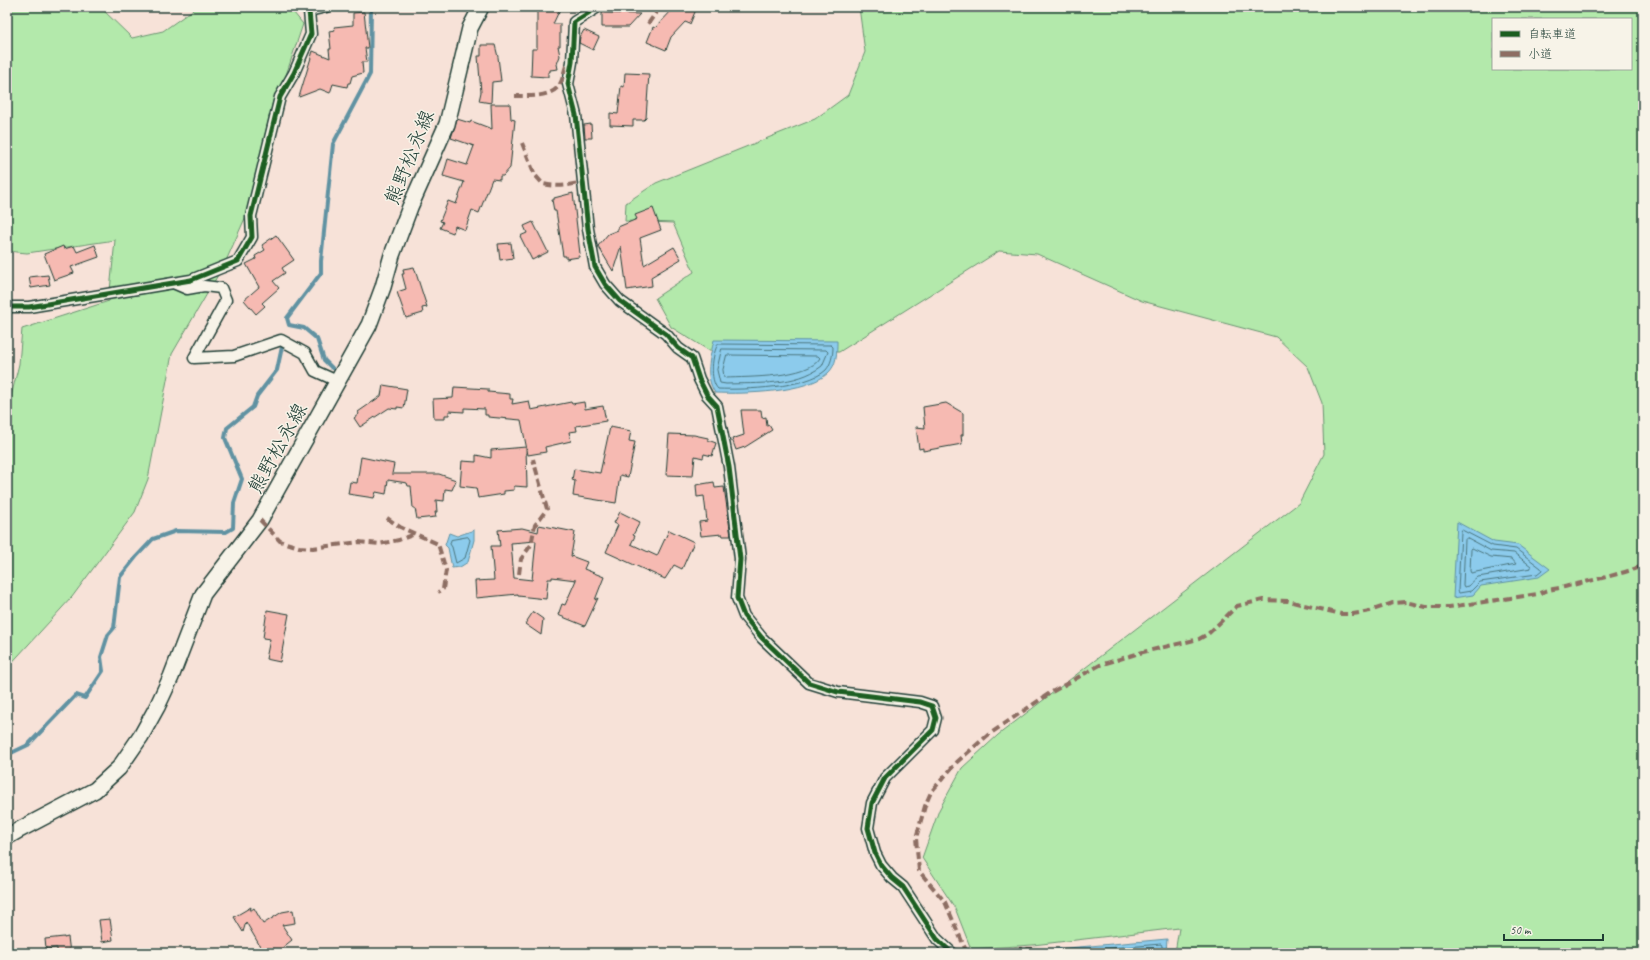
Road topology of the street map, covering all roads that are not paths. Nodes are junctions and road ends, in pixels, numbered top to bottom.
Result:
1 (326, 7) edge
2 (482, 7) edge
3 (598, 7) edge
4 (173, 283) junction
5 (7, 307) edge
6 (336, 381) junction
7 (7, 838) edge
8 (952, 953) edge

1 - 4 street
2 - 6 main road, 熊野松永線
3 - 8 street
4 - 5 street
4 - 6 street
6 - 7 main road, 熊野松永線

